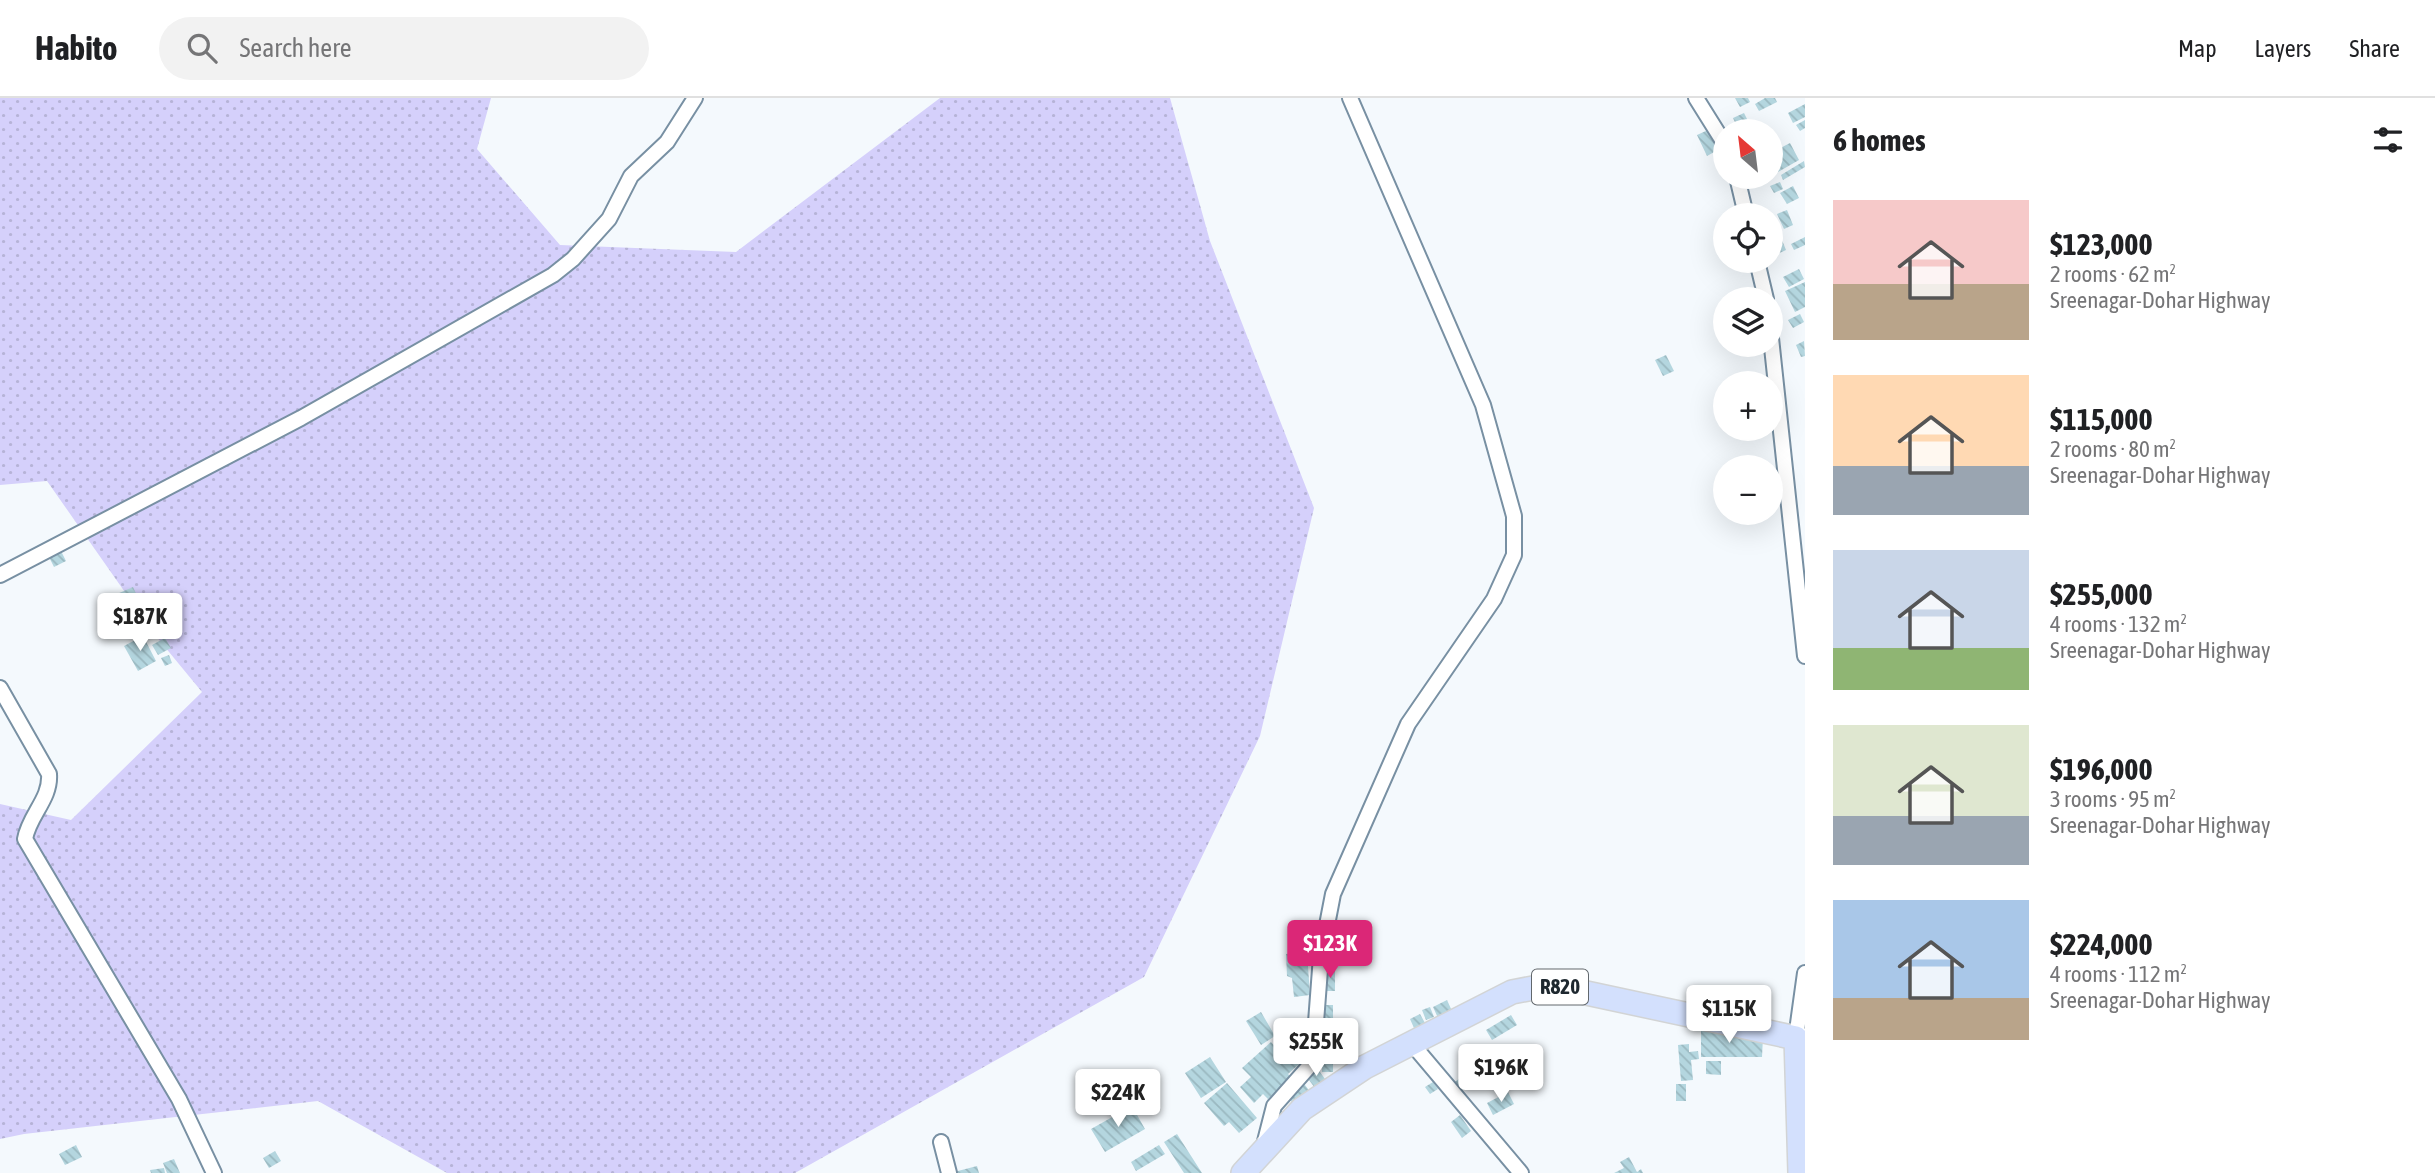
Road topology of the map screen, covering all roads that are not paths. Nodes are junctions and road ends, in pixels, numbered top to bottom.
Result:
1 (695, 98) edge
2 (1350, 98) edge
3 (1696, 98) edge
4 (1713, 125) edge
5 (1773, 357) edge
6 (0, 575) edge
7 (1805, 656) edge
8 (0, 688) edge
9 (1805, 972) edge
10 (1800, 1037) edge
11 (1413, 1045) junction
12 (941, 1142) dead end
13 (1262, 1153) junction
14 (214, 1173) edge
15 (948, 1173) edge
16 (1243, 1173) edge
17 (1521, 1173) edge
18 (1800, 1173) edge

1 - 6 street
2 - 13 street
3 - 4 street
5 - 7 street
8 - 14 street
9 - 10 street
10 - 11 main road, R820
10 - 18 main road
11 - 13 main road, R820
11 - 17 street
12 - 15 street
13 - 16 main road, R820

